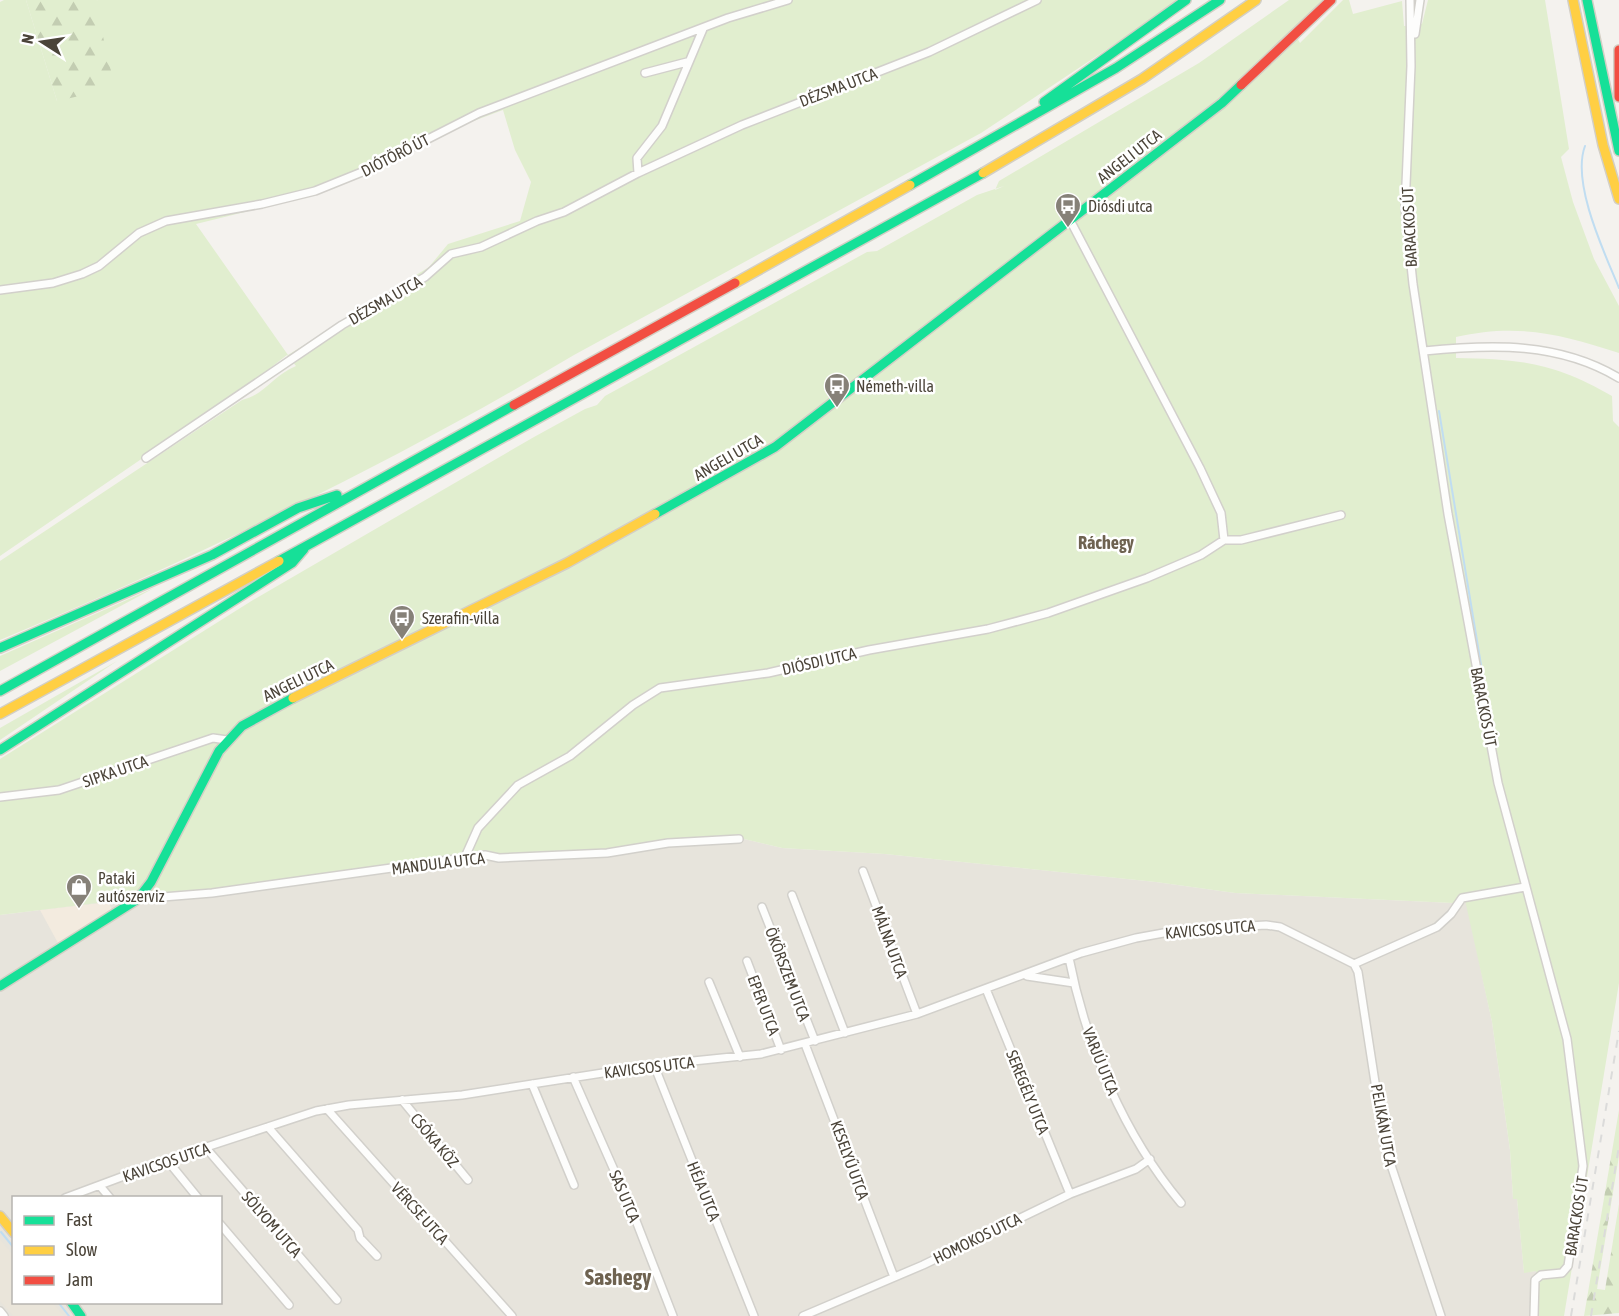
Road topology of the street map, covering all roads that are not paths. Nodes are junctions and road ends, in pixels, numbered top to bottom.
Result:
1 (788, 0) edge
2 (1037, 0) edge
3 (1186, 0) edge
4 (1220, 0) edge
5 (1256, 0) edge
6 (1331, 0) edge
7 (1410, 0) edge
8 (1420, 0) edge
9 (1568, 0) edge
10 (1574, 0) edge
11 (1587, 0) edge
12 (703, 29) junction
13 (1580, 31) junction
14 (1619, 50) edge
15 (1618, 57) edge
16 (687, 62) junction
17 (1411, 66) junction
18 (645, 74) dead end
19 (1619, 97) edge
20 (1027, 120) junction
21 (1619, 152) edge
22 (639, 174) junction
23 (1619, 199) edge
24 (1070, 220) junction
25 (0, 290) edge
26 (1424, 351) junction
27 (1619, 378) edge
28 (146, 458) dead end
29 (363, 487) junction
30 (1341, 515) dead end
31 (1224, 540) junction
32 (310, 543) junction
33 (0, 648) edge
34 (0, 691) edge
35 (0, 714) edge
36 (227, 740) junction
37 (0, 750) edge
38 (0, 797) edge
39 (739, 839) dead end
40 (465, 857) junction
41 (863, 871) dead end
42 (1525, 887) junction
43 (792, 895) dead end
44 (138, 899) junction
45 (762, 907) dead end
46 (1069, 958) junction
47 (747, 961) dead end
48 (1354, 964) junction
49 (1048, 966) junction
50 (1024, 976) junction
51 (1051, 980) junction
52 (709, 982) dead end
53 (1074, 983) junction
54 (0, 986) edge
55 (986, 989) junction
56 (917, 1014) junction
57 (845, 1033) junction
58 (815, 1041) junction
59 (805, 1044) junction
60 (781, 1050) junction
61 (741, 1057) junction
62 (654, 1065) junction
63 (573, 1077) junction
64 (532, 1084) junction
65 (402, 1100) junction
66 (327, 1110) junction
67 (268, 1127) junction
68 (206, 1148) junction
69 (1150, 1159) junction
70 (167, 1160) junction
71 (468, 1180) dead end
72 (574, 1185) dead end
73 (100, 1186) junction
74 (1070, 1194) junction
75 (68, 1196) edge
76 (109, 1196) edge
77 (197, 1196) edge
78 (1181, 1203) dead end
79 (222, 1226) edge
80 (377, 1256) dead end
81 (894, 1276) junction
82 (337, 1300) dead end
83 (72, 1304) edge
84 (289, 1305) dead end
85 (0, 1311) edge
86 (4, 1316) edge
87 (81, 1316) edge
88 (512, 1316) edge
89 (673, 1316) edge
90 (754, 1316) edge
91 (803, 1316) edge
92 (1441, 1316) edge
93 (1534, 1316) edge

1 - 12 street, DIÓTÖRŐ ÚT
2 - 22 street, DÉZSMA UTCA
3 - 20 main road
4 - 20 main road
5 - 32 main road
6 - 24 main road, ANGELI UTCA
7 - 17 street, BARACKOS ÚT
8 - 17 street, BARACKOS ÚT
9 - 13 main road
10 - 13 main road
11 - 21 main road
12 - 16 street
12 - 25 street, DIÓTÖRŐ ÚT
13 - 23 main road
14 - 15 main road
15 - 19 main road
16 - 18 street
16 - 22 street
17 - 26 street, BARACKOS ÚT
20 - 29 main road
22 - 28 street, DÉZSMA UTCA
24 - 31 street
24 - 36 main road, ANGELI UTCA
26 - 27 street
26 - 42 street, BARACKOS ÚT
29 - 33 main road
29 - 34 main road
30 - 31 street, DIÓSDI UTCA
31 - 40 street, DIÓSDI UTCA
32 - 35 main road
32 - 37 main road
36 - 38 street, SIPKA UTCA
36 - 44 main road, ANGELI UTCA
39 - 40 street, MANDULA UTCA
40 - 44 street, MANDULA UTCA
41 - 56 street, MÁLNA UTCA
42 - 48 street
42 - 93 street, BARACKOS ÚT
43 - 57 street
44 - 54 main road
45 - 58 street, ÖKÖRSZEM UTCA
46 - 48 street, KAVICSOS UTCA
46 - 49 street, KAVICSOS UTCA
46 - 53 street, VARJÚ UTCA
47 - 60 street, EPER UTCA
48 - 92 street, PELIKÁN UTCA
49 - 50 street, KAVICSOS UTCA
49 - 51 street
50 - 51 street, KAVICSOS UTCA
50 - 55 street, KAVICSOS UTCA
51 - 53 street, KAVICSOS UTCA
52 - 61 street
53 - 69 street, VARJÚ UTCA
55 - 56 street, KAVICSOS UTCA
55 - 74 street, SEREGÉLY UTCA
56 - 57 street, KAVICSOS UTCA
57 - 58 street, KAVICSOS UTCA
58 - 59 street, KAVICSOS UTCA
59 - 60 street, KAVICSOS UTCA
59 - 81 street, KESELYŰ UTCA
60 - 61 street, KAVICSOS UTCA
61 - 62 street, KAVICSOS UTCA
62 - 63 street, KAVICSOS UTCA
62 - 90 street, HÉJA UTCA
63 - 64 street, KAVICSOS UTCA
63 - 89 street, SAS UTCA
64 - 65 street, KAVICSOS UTCA
64 - 72 street
65 - 66 street, KAVICSOS UTCA
65 - 71 street, CSÓKA KÖZ
66 - 67 street, KAVICSOS UTCA
66 - 88 street, VÉRCSE UTCA
67 - 68 street, KAVICSOS UTCA
67 - 80 street
68 - 70 street, KAVICSOS UTCA
68 - 82 street, SÓLYOM UTCA
69 - 74 street, HOMOKOS UTCA
69 - 78 street, VARJÚ UTCA
70 - 73 street, KAVICSOS UTCA
70 - 77 street
73 - 75 street, KAVICSOS UTCA
73 - 76 street
74 - 81 street, HOMOKOS UTCA
79 - 84 street
81 - 91 street, HOMOKOS UTCA
83 - 87 main road
85 - 86 street

